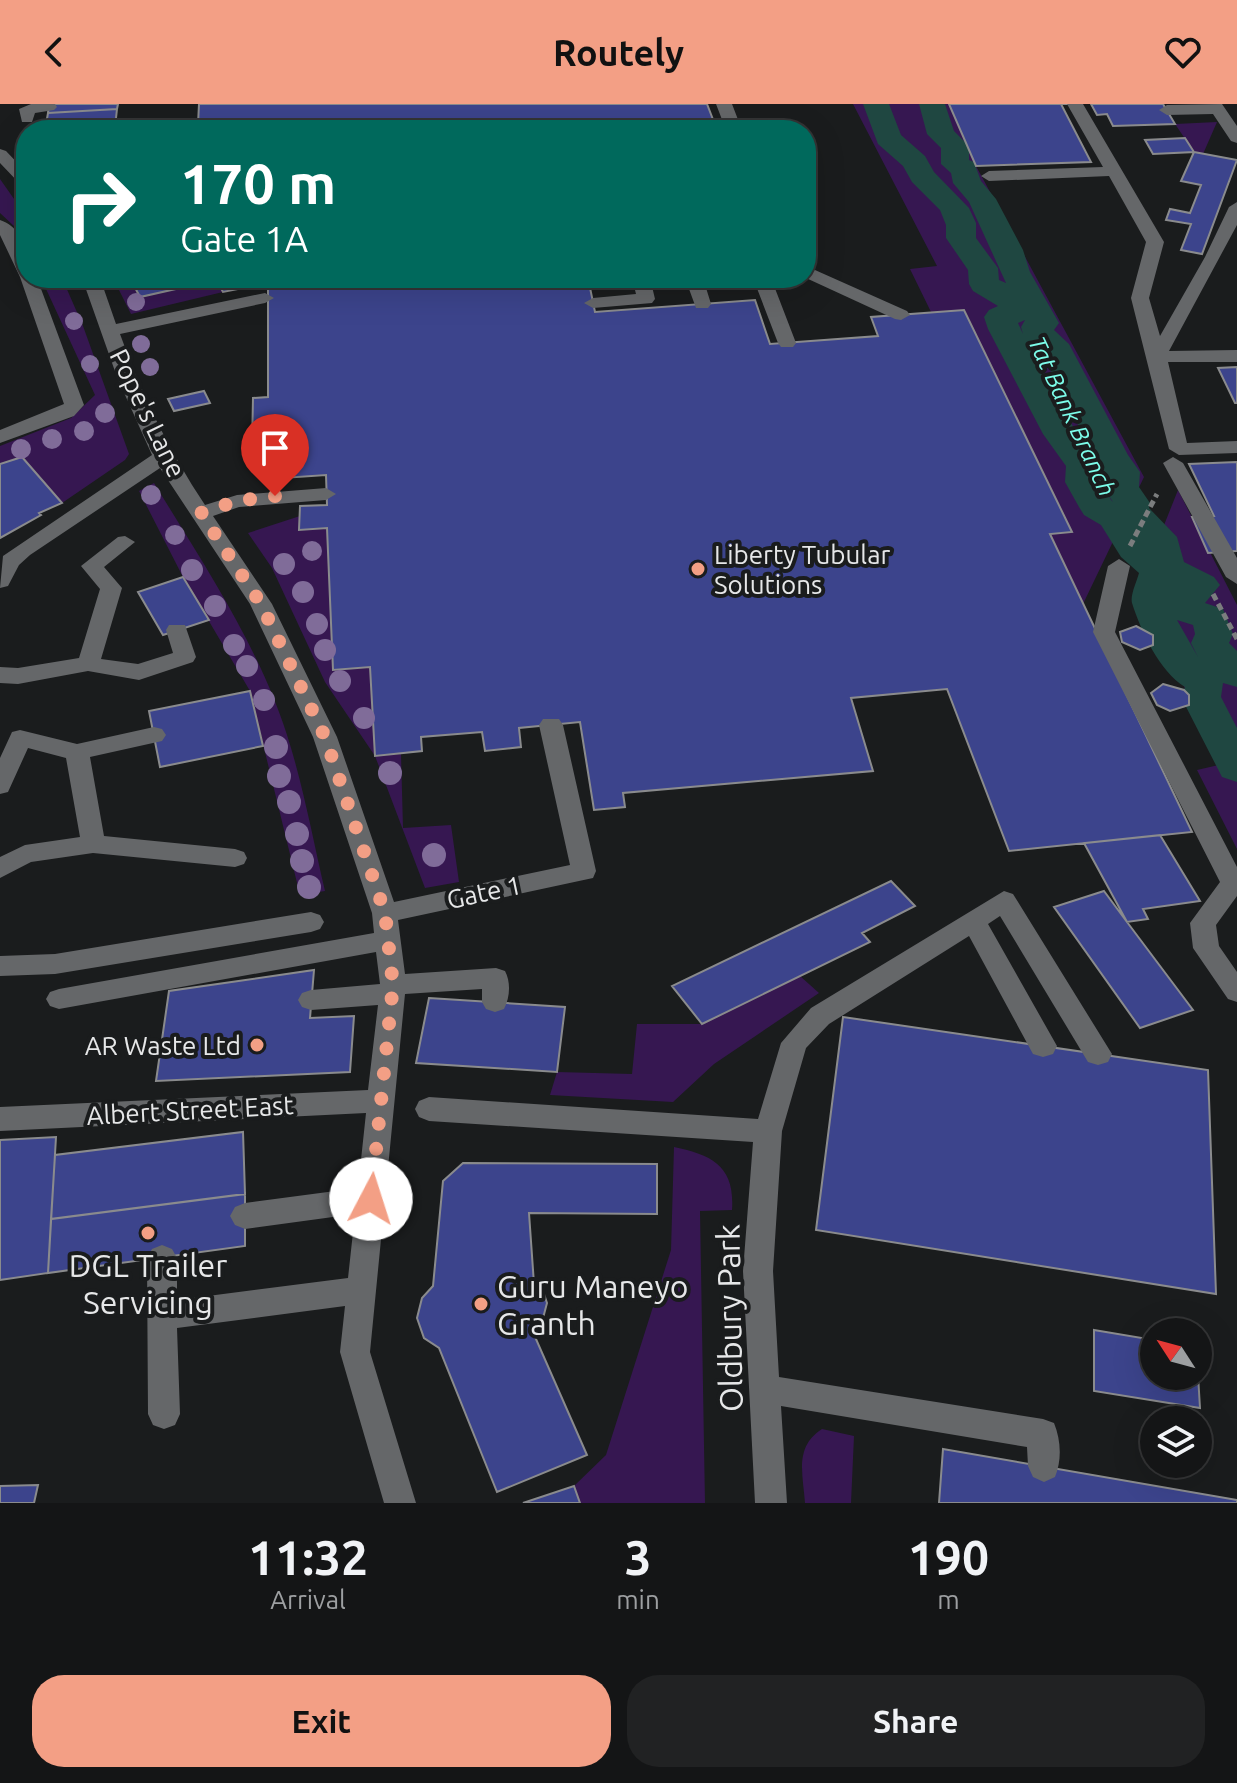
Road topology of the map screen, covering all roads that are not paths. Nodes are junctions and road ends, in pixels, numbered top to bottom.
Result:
1 (1075, 104) edge
2 (1216, 106) edge
3 (1167, 110) dead end
4 (48, 113) dead end
5 (27, 115) edge
6 (1237, 138) edge
7 (0, 154) edge
8 (16, 171) edge
9 (1114, 171) junction
10 (989, 176) dead end
11 (1237, 207) edge
12 (0, 225) edge
13 (16, 248) edge
14 (816, 276) edge
15 (32, 288) edge
16 (94, 288) edge
17 (643, 288) edge
18 (697, 288) edge
19 (766, 288) edge
20 (265, 298) dead end
21 (593, 303) dead end
22 (702, 304) dead end
23 (901, 315) dead end
24 (109, 331) junction
25 (787, 343) dead end
26 (1237, 356) edge
27 (1157, 357) junction
28 (71, 394) junction
29 (0, 423) edge
30 (0, 437) edge
31 (1237, 447) edge
32 (163, 457) junction
33 (1172, 464) junction
34 (326, 494) dead end
35 (201, 513) junction
36 (125, 542) dead end
37 (1119, 566) road end
38 (1237, 577) edge
39 (0, 581) edge
40 (177, 630) dead end
41 (88, 664) junction
42 (0, 675) edge
43 (551, 725) dead end
44 (154, 735) dead end
45 (77, 752) junction
46 (0, 786) edge
47 (93, 844) junction
48 (235, 858) dead end
49 (0, 869) edge
50 (385, 913) junction
51 (973, 921) junction
52 (311, 922) dead end
53 (388, 940) junction
54 (0, 966) edge
55 (393, 989) junction
56 (1237, 992) edge
57 (59, 999) dead end
58 (311, 1000) dead end
59 (495, 1002) dead end
60 (1043, 1046) dead end
61 (1098, 1054) dead end
62 (380, 1101) junction
63 (429, 1109) dead end
64 (0, 1119) edge
65 (768, 1131) junction
66 (371, 1199) junction
67 (245, 1216) dead end
68 (162, 1258) dead end
69 (361, 1290) junction
70 (162, 1316) junction
71 (764, 1389) junction
72 (164, 1414) dead end
73 (1044, 1466) dead end
74 (400, 1503) edge
75 (771, 1503) edge

1 - 9 street
2 - 3 street
2 - 6 street
4 - 5 street
7 - 8 street
9 - 10 street
9 - 27 street
11 - 27 street
12 - 13 street
14 - 23 street
15 - 28 street
16 - 24 street, Pope's Lane
17 - 21 street
18 - 22 street
19 - 25 street
20 - 24 street
24 - 32 street, Pope's Lane
26 - 27 street
27 - 33 street
28 - 29 street
28 - 30 street
31 - 33 street
32 - 35 street, Pope's Lane
32 - 39 street
33 - 38 street
34 - 35 street
35 - 50 street, Pope's Lane
36 - 41 street
37 - 56 street
40 - 41 street
41 - 42 street
43 - 50 street, Gate 1
44 - 45 street
45 - 46 street
45 - 47 street
47 - 48 street
47 - 49 street
50 - 53 street, Pope's Lane
51 - 60 street
51 - 61 street, Oldbury Park
51 - 65 street, Oldbury Park
52 - 54 street
53 - 55 street, Pope's Lane
53 - 57 street
55 - 58 street
55 - 59 street
55 - 62 street, Pope's Lane
62 - 64 street, Albert Street East
62 - 66 street, Pope's Lane
63 - 65 street
65 - 71 street, Oldbury Park
66 - 67 street
66 - 69 street, Pope's Lane
68 - 70 street
69 - 70 street
69 - 74 street, Pope's Lane
70 - 72 street
71 - 73 street
71 - 75 street, Oldbury Park

